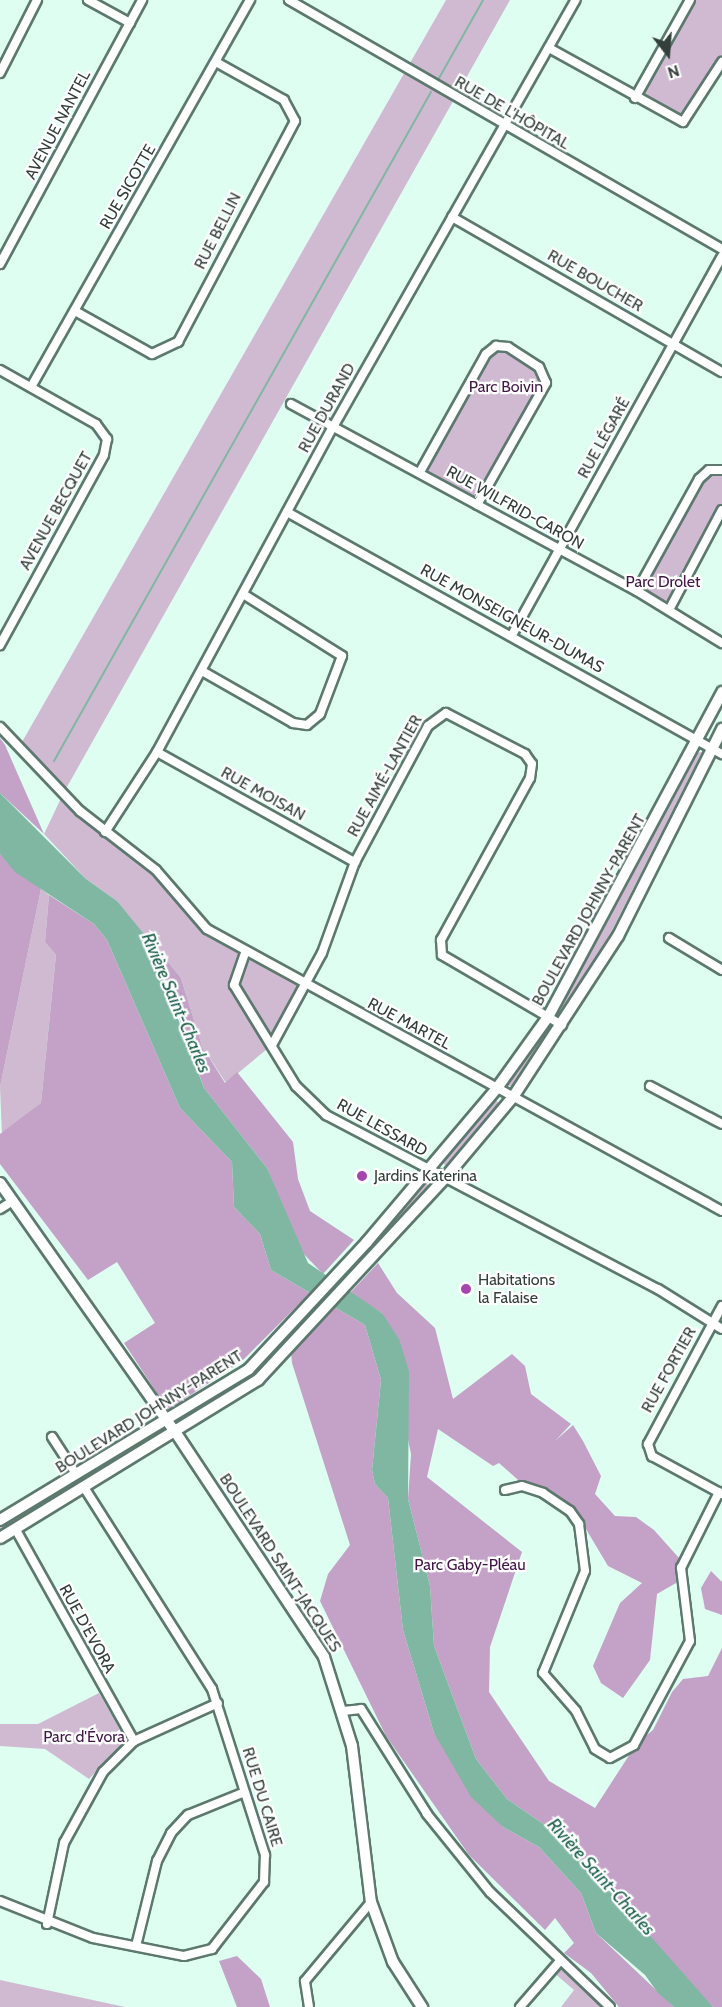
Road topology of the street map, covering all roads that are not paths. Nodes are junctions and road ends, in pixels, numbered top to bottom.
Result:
1 (37, 0) edge
2 (88, 0) edge
3 (142, 0) edge
4 (250, 0) edge
5 (289, 0) edge
6 (576, 0) edge
7 (690, 0) edge
8 (130, 23) junction
9 (549, 48) junction
10 (216, 62) junction
11 (722, 62) edge
12 (0, 73) edge
13 (635, 98) junction
14 (504, 126) junction
15 (452, 218) junction
16 (722, 249) edge
17 (722, 256) edge
18 (0, 264) edge
19 (75, 311) junction
20 (674, 344) junction
21 (0, 370) edge
22 (722, 372) edge
23 (31, 387) junction
24 (291, 404) dead end
25 (333, 427) junction
26 (722, 470) edge
27 (420, 472) junction
28 (477, 505) junction
29 (722, 510) edge
30 (287, 512) junction
31 (559, 550) junction
32 (637, 591) junction
33 (243, 594) junction
34 (669, 609) junction
35 (512, 635) junction
36 (722, 643) edge
37 (0, 645) edge
38 (202, 671) junction
39 (722, 692) edge
40 (0, 727) edge
41 (722, 729) edge
42 (697, 739) junction
43 (717, 751) edge
44 (157, 752) junction
45 (105, 832) junction
46 (355, 862) junction
47 (669, 938) dead end
48 (245, 953) junction
49 (722, 970) edge
50 (306, 985) junction
51 (548, 1017) junction
52 (562, 1025) junction
53 (272, 1045) junction
54 (650, 1086) dead end
55 (497, 1088) junction
56 (513, 1097) junction
57 (722, 1124) edge
58 (428, 1170) junction
59 (445, 1178) junction
60 (0, 1183) edge
61 (13, 1200) junction
62 (0, 1209) edge
63 (722, 1211) edge
64 (722, 1306) edge
65 (712, 1324) junction
66 (722, 1329) edge
67 (167, 1420) junction
68 (176, 1433) junction
69 (52, 1437) dead end
70 (76, 1474) junction
71 (85, 1489) junction
72 (505, 1490) dead end
73 (721, 1493) edge
74 (0, 1520) edge
75 (16, 1530) junction
76 (0, 1538) edge
77 (218, 1703) junction
78 (343, 1711) junction
79 (134, 1741) junction
80 (245, 1792) junction
81 (0, 1901) edge
82 (371, 1902) junction
83 (47, 1924) junction
84 (136, 1946) junction
85 (560, 1961) junction
86 (309, 2007) edge
87 (422, 2007) edge
88 (520, 2007) edge
89 (610, 2007) edge

1 - 12 street
2 - 8 street
3 - 8 street, AVENUE NANTEL
4 - 10 street, RUE SICOTTE
5 - 14 street, RUE DE L'HÔPITAL
6 - 9 street, RUE DURAND
7 - 13 street
8 - 18 street, AVENUE NANTEL
9 - 13 street
9 - 14 street, RUE DURAND
10 - 19 street, RUE SICOTTE
10 - 19 street, RUE BELLIN
11 - 13 street
14 - 15 street, RUE DURAND
14 - 16 street, RUE DE L'HÔPITAL
15 - 20 street, RUE BOUCHER
15 - 25 street, RUE DURAND
17 - 20 street, RUE LÉGARÉ
19 - 23 street, RUE SICOTTE
20 - 22 street, RUE BOUCHER
20 - 31 street, RUE LÉGARÉ
21 - 23 street, AVENUE BECQUET
23 - 37 street, AVENUE BECQUET
24 - 25 street, RUE WILFRID-CARON
25 - 27 street, RUE WILFRID-CARON
25 - 30 street, RUE DURAND
26 - 32 street
27 - 28 street, RUE WILFRID-CARON
27 - 28 street
28 - 31 street, RUE WILFRID-CARON
29 - 34 street
30 - 33 street, RUE DURAND
30 - 35 street, RUE MONSEIGNEUR-DUMAS
31 - 32 street, RUE WILFRID-CARON
31 - 35 street, RUE LÉGARÉ
32 - 34 street, RUE WILFRID-CARON
33 - 38 street, RUE DURAND
33 - 38 street
34 - 36 street, RUE WILFRID-CARON
35 - 42 street, RUE MONSEIGNEUR-DUMAS
38 - 44 street, RUE DURAND
39 - 42 street, BOULEVARD JOHNNY-PARENT
40 - 45 street
41 - 43 street, BOULEVARD JOHNNY-PARENT
42 - 43 street, RUE MONSEIGNEUR-DUMAS
42 - 51 street, BOULEVARD JOHNNY-PARENT
43 - 52 street, BOULEVARD JOHNNY-PARENT
44 - 45 street, RUE DURAND
44 - 46 street, RUE MOISAN
45 - 48 street, RUE MARTEL
46 - 50 street, RUE AIMÉ-LANTIER
46 - 51 street, RUE AIMÉ-LANTIER
47 - 49 street
48 - 50 street, RUE MARTEL
48 - 53 street, RUE LESSARD
50 - 53 street, RUE AIMÉ-LANTIER
50 - 55 street, RUE MARTEL
51 - 52 street, RUE AIMÉ-LANTIER
51 - 55 street, BOULEVARD JOHNNY-PARENT
52 - 56 street, BOULEVARD JOHNNY-PARENT
53 - 58 street, RUE LESSARD
54 - 57 street
55 - 56 street, RUE MARTEL
55 - 58 street, BOULEVARD JOHNNY-PARENT
56 - 59 street, BOULEVARD JOHNNY-PARENT
56 - 63 street, RUE MARTEL
58 - 59 street, RUE LESSARD
58 - 67 street, BOULEVARD JOHNNY-PARENT
59 - 65 street, RUE LESSARD
59 - 68 street, BOULEVARD JOHNNY-PARENT
60 - 61 street, BOULEVARD SAINT-JACQUES
61 - 62 street
61 - 67 street, BOULEVARD SAINT-JACQUES
64 - 65 street, RUE FORTIER
65 - 66 street, RUE LESSARD
65 - 73 street, RUE FORTIER
67 - 68 street, BOULEVARD SAINT-JACQUES
67 - 70 street, BOULEVARD JOHNNY-PARENT
68 - 71 street, BOULEVARD JOHNNY-PARENT
68 - 78 street, BOULEVARD SAINT-JACQUES
69 - 70 street
70 - 74 street, BOULEVARD JOHNNY-PARENT
71 - 75 street, BOULEVARD JOHNNY-PARENT
71 - 77 street, RUE DU CAIRE
72 - 73 street
75 - 76 street, BOULEVARD JOHNNY-PARENT
75 - 79 street, RUE D'EVORA
77 - 79 street
77 - 80 street, RUE DU CAIRE
78 - 82 street, BOULEVARD SAINT-JACQUES
78 - 85 street
79 - 83 street
80 - 84 street
80 - 84 street, RUE DU CAIRE
81 - 83 street, RUE DU CAIRE
82 - 86 street
82 - 87 street, BOULEVARD SAINT-JACQUES
83 - 84 street, RUE DU CAIRE
85 - 88 street
85 - 89 street

